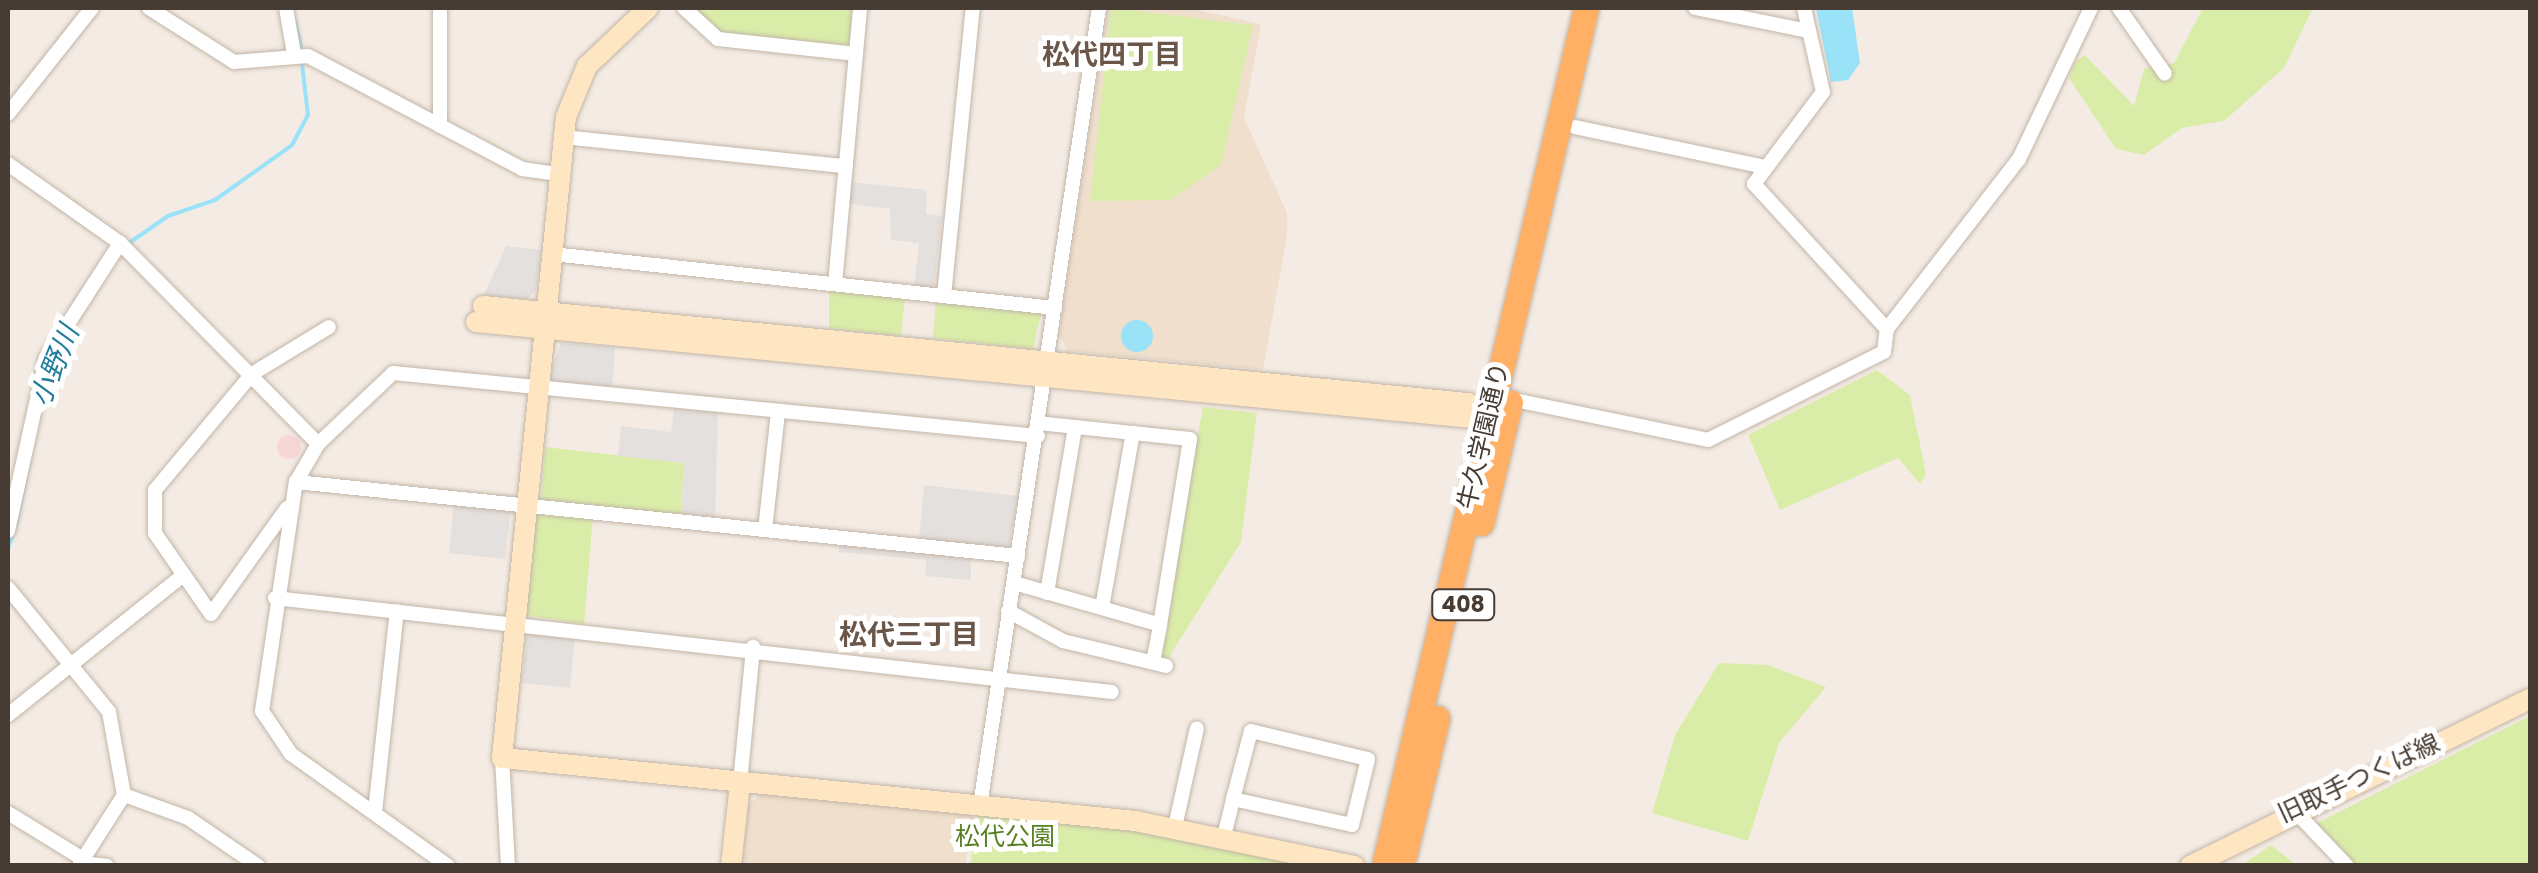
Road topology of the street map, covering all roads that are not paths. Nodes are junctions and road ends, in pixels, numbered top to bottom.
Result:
1 (92, 8) edge
2 (149, 8) edge
3 (286, 8) edge
4 (440, 8) edge
5 (648, 8) edge
6 (684, 8) edge
7 (860, 8) edge
8 (973, 8) edge
9 (1099, 8) edge
10 (1586, 8) edge
11 (1603, 8) edge
12 (1695, 8) edge
13 (1804, 8) edge
14 (2091, 8) edge
15 (2120, 8) edge
16 (1732, 11) edge
17 (1808, 31) junction
18 (294, 54) junction
19 (856, 54) junction
20 (2164, 74) dead end
21 (8, 114) edge
22 (440, 126) junction
23 (1575, 126) junction
24 (563, 137) junction
25 (8, 164) edge
26 (846, 166) junction
27 (1765, 167) junction
28 (559, 174) junction
29 (120, 243) junction
30 (552, 254) junction
31 (835, 284) junction
32 (944, 296) junction
33 (1054, 308) junction
34 (479, 314) dead end
35 (545, 320) junction
36 (329, 327) dead end
37 (1887, 329) junction
38 (1045, 370) junction
39 (252, 374) junction
40 (538, 386) junction
41 (1498, 412) junction
42 (778, 413) junction
43 (1074, 427) junction
44 (1039, 430) junction
45 (1134, 434) junction
46 (318, 444) junction
47 (296, 482) junction
48 (527, 505) junction
49 (288, 508) junction
50 (765, 530) junction
51 (8, 531) edge
52 (1018, 556) junction
53 (182, 576) junction
54 (1014, 583) junction
55 (8, 588) edge
56 (1047, 592) junction
57 (274, 598) junction
58 (1102, 608) junction
59 (397, 610) junction
60 (1008, 611) junction
61 (516, 623) junction
62 (1160, 625) junction
63 (753, 647) junction
64 (72, 666) junction
65 (1001, 673) junction
66 (1112, 692) dead end
67 (2530, 698) edge
68 (8, 714) edge
69 (1196, 728) dead end
70 (502, 758) junction
71 (740, 783) junction
72 (124, 795) junction
73 (1233, 799) junction
74 (980, 806) junction
75 (2292, 809) junction
76 (375, 812) junction
77 (8, 813) edge
78 (1175, 827) junction
79 (1224, 836) junction
80 (80, 862) edge
81 (1326, 863) edge
82 (106, 866) edge
83 (258, 866) edge
84 (448, 866) edge
85 (508, 866) edge
86 (731, 866) edge
87 (1354, 866) edge
88 (1384, 866) edge
89 (1402, 866) edge
90 (2190, 866) edge
91 (2347, 866) edge

1 - 21 street
2 - 18 street
3 - 18 street
4 - 22 street
5 - 24 street
6 - 19 street
7 - 19 street
8 - 32 street
9 - 33 street
10 - 41 highway, 牛久学園通り / 408
11 - 23 highway, 牛久学園通り / 408
12 - 16 street
13 - 17 street
14 - 37 street
15 - 20 street
16 - 17 street
17 - 27 street
18 - 22 street
19 - 26 street
22 - 28 street
23 - 27 street
23 - 41 highway, 牛久学園通り / 408
24 - 26 street
24 - 28 street
25 - 29 street
26 - 31 street
27 - 37 street
28 - 30 street
29 - 39 street
29 - 51 street
30 - 31 street
30 - 35 street
31 - 32 street
32 - 33 street
33 - 38 street
34 - 35 street
35 - 38 street
35 - 40 street
36 - 39 street
37 - 41 street
38 - 41 street
38 - 44 street
39 - 46 street
39 - 53 street
40 - 42 street
40 - 46 street
40 - 48 street
41 - 88 highway, 牛久学園通り / 408
41 - 89 highway, 牛久学園通り / 408
42 - 44 street
42 - 50 street
43 - 44 street
43 - 45 street
43 - 56 street
44 - 52 street
45 - 58 street
45 - 62 street
46 - 47 street
47 - 48 street
47 - 49 street
48 - 50 street
48 - 61 street
49 - 53 street
49 - 57 street
50 - 52 street
52 - 54 street
53 - 64 street
54 - 56 street
54 - 60 street
55 - 64 street
56 - 58 street
57 - 59 street
57 - 76 street
58 - 62 street
59 - 61 street
59 - 76 street
60 - 62 street
60 - 65 street
61 - 63 street
61 - 70 street
63 - 65 street
63 - 71 street
64 - 68 street
64 - 72 street
65 - 66 street
65 - 74 street
67 - 75 street, 旧取手つくば線
69 - 78 street
70 - 71 street
70 - 85 street
71 - 74 street
71 - 86 street
72 - 80 street
72 - 83 street
73 - 73 street
73 - 79 street
74 - 78 street
75 - 90 street, 旧取手つくば線
75 - 91 street
76 - 84 street
77 - 80 street
78 - 79 street
79 - 81 street
80 - 82 street
81 - 87 street

